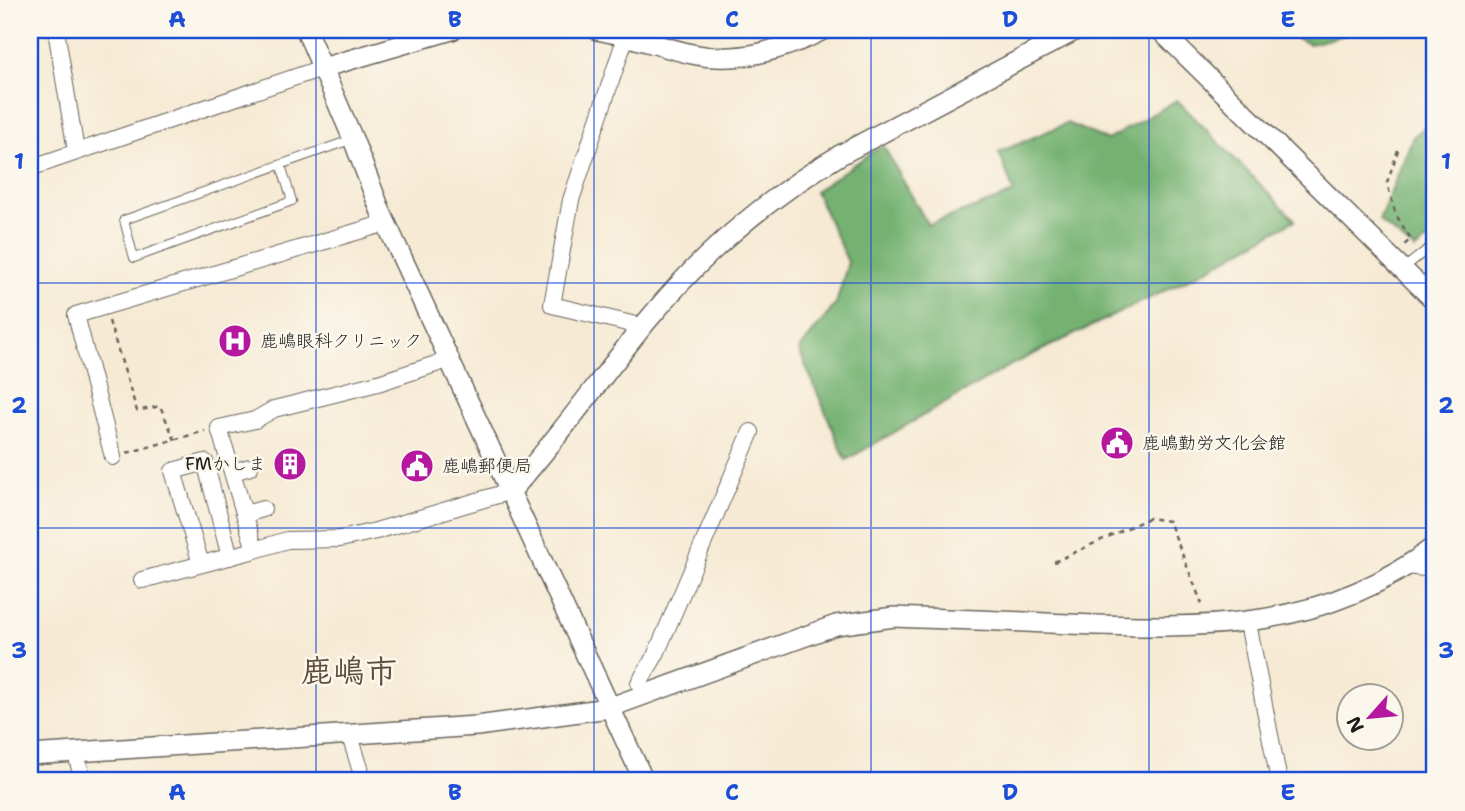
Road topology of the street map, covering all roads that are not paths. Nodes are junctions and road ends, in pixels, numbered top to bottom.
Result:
1 (56, 30) edge
2 (306, 30) edge
3 (446, 30) edge
4 (597, 30) edge
5 (823, 30) edge
6 (1076, 30) edge
7 (1160, 30) edge
8 (627, 32) edge
9 (801, 35) edge
10 (322, 68) junction
11 (354, 139) junction
12 (76, 151) junction
13 (281, 165) junction
14 (30, 168) edge
15 (386, 223) junction
16 (1435, 243) edge
17 (1401, 258) junction
18 (1435, 301) edge
19 (644, 327) junction
20 (451, 359) junction
21 (751, 432) dead end
22 (113, 457) road end
23 (250, 467) dead end
24 (233, 472) junction
25 (511, 491) junction
26 (263, 509) dead end
27 (245, 514) junction
28 (1435, 546) edge
29 (255, 550) junction
30 (230, 557) junction
31 (201, 564) junction
32 (1405, 566) junction
33 (1435, 569) edge
34 (142, 580) dead end
35 (1248, 623) junction
36 (639, 683) dead end
37 (608, 708) junction
38 (350, 736) junction
39 (76, 754) junction
40 (30, 755) edge
41 (83, 781) edge
42 (364, 781) edge
43 (644, 781) edge
44 (1279, 781) edge

1 - 12 street
2 - 10 street
3 - 10 street
4 - 8 street
5 - 9 street
6 - 19 street
7 - 17 street
8 - 9 street
8 - 19 street
10 - 11 street
10 - 12 street
11 - 13 lane
11 - 15 street
12 - 14 street
13 - 13 lane
15 - 20 street
15 - 22 street
16 - 17 lane
17 - 18 street
19 - 25 street
20 - 24 street
20 - 25 street
21 - 36 street
23 - 24 street
24 - 27 street
25 - 29 street
25 - 37 street
26 - 27 street
27 - 29 street
28 - 32 street
29 - 30 street
30 - 31 street
30 - 31 street
31 - 34 street
32 - 33 street
32 - 35 street
35 - 37 street
35 - 44 street
37 - 38 street
37 - 43 street
38 - 39 street
38 - 42 street
39 - 40 street
39 - 41 street

